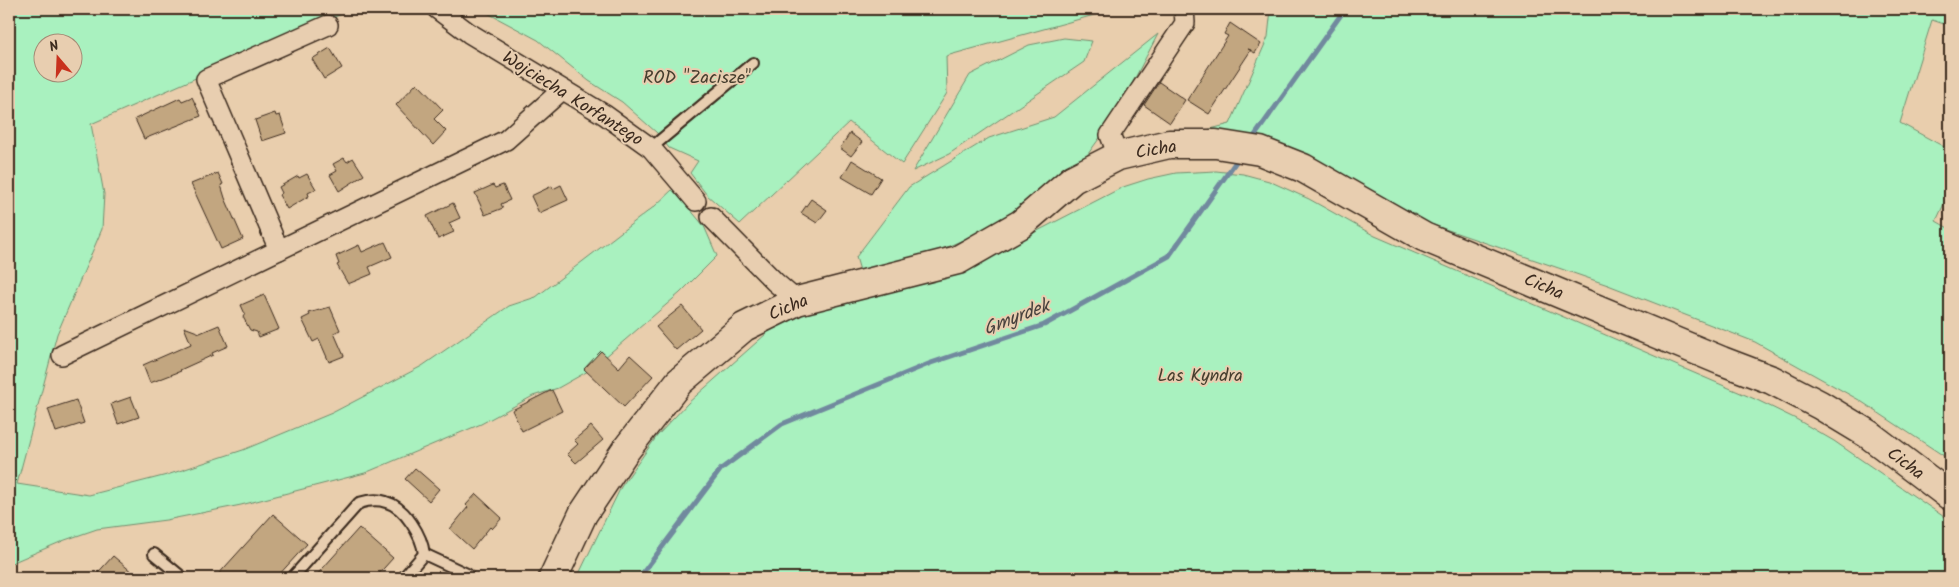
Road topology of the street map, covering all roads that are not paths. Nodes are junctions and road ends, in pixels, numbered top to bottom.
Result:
1 (437, 9) edge
2 (1185, 16) edge
3 (328, 25) dead end
4 (753, 63) dead end
5 (562, 90) junction
6 (652, 148) junction
7 (1118, 156) junction
8 (696, 201) dead end
9 (710, 217) dead end
10 (279, 250) junction
11 (797, 301) junction
12 (62, 355) dead end
13 (1950, 496) edge
14 (154, 554) dead end
15 (424, 554) junction
16 (467, 574) dead end
17 (183, 578) edge
18 (292, 578) edge
19 (403, 578) edge
20 (553, 578) edge

1 - 5 street, Wojciecha Korfantego
2 - 7 street, Cicha
3 - 10 street
4 - 6 lane
5 - 6 street, Wojciecha Korfantego
5 - 10 street
6 - 8 street, Wojciecha Korfantego
7 - 11 street, Cicha
7 - 13 street, Cicha
9 - 11 street
10 - 12 street
11 - 20 street, Cicha
14 - 17 lane
15 - 16 lane
15 - 18 lane
15 - 19 lane

